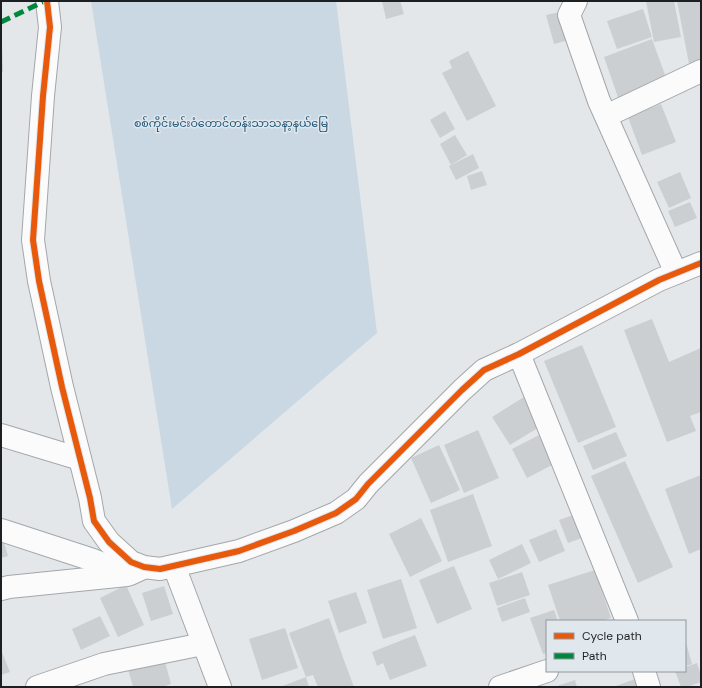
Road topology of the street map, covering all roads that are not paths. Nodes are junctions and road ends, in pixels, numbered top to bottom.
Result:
1 (47, 1) edge
2 (576, 1) edge
3 (701, 71) edge
4 (606, 116) junction
5 (701, 263) edge
6 (676, 273) junction
7 (519, 354) junction
8 (1, 435) edge
9 (80, 459) junction
10 (1, 530) edge
11 (174, 566) junction
12 (137, 571) junction
13 (1, 589) edge
14 (627, 620) edge
15 (203, 644) junction
16 (546, 671) edge
17 (644, 672) edge
18 (36, 687) edge
19 (220, 687) edge
20 (500, 687) edge
21 (649, 687) edge

1 - 9 street
2 - 4 street
3 - 4 street
4 - 6 street
5 - 6 street
6 - 7 street
7 - 11 street
7 - 14 street
8 - 9 street
9 - 12 street
10 - 12 street
11 - 12 street
11 - 15 street
12 - 13 street
15 - 18 street
15 - 19 street
16 - 20 street
17 - 21 street

